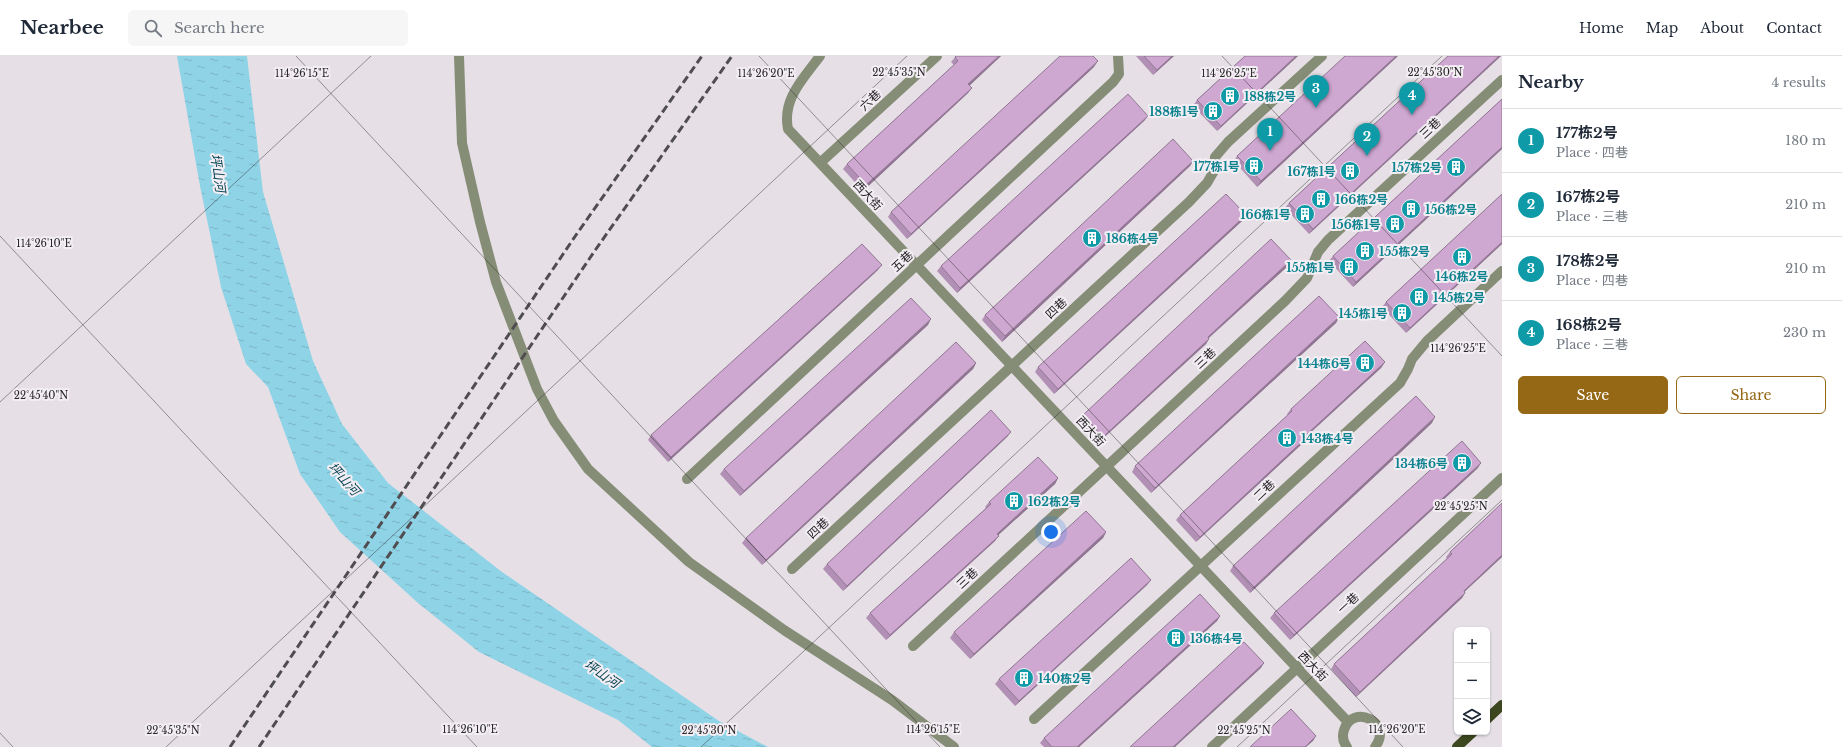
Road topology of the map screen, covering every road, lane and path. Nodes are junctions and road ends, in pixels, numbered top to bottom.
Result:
1 (459, 56) edge
2 (820, 56) edge
3 (937, 56) edge
4 (1118, 56) edge
5 (1322, 56) edge
6 (1502, 80) edge
7 (817, 160) junction
8 (916, 265) junction
9 (1502, 271) edge
10 (1012, 366) junction
11 (1107, 467) junction
12 (1502, 478) edge
13 (687, 479) dead end
14 (1200, 566) junction
15 (792, 569) dead end
16 (913, 646) dead end
17 (1297, 668) junction
18 (1502, 705) edge
19 (1490, 716) edge
20 (1034, 719) dead end
21 (1348, 722) junction
22 (1470, 735) edge
23 (954, 747) edge
24 (1212, 747) edge
25 (1347, 747) edge
26 (1375, 747) edge
27 (1457, 747) edge

1 - 23 street
2 - 7 street, 西大街
3 - 7 street, 六巷
4 - 8 street, 五巷
5 - 10 street, 四巷
6 - 11 street, 三巷
7 - 8 street, 西大街
8 - 10 street, 西大街
8 - 13 street, 五巷
9 - 14 street, 二巷
10 - 11 street, 西大街
10 - 15 street, 四巷
11 - 14 street, 西大街
11 - 16 street, 三巷
12 - 17 street, 一巷
14 - 17 street, 西大街
14 - 20 street, 二巷
17 - 21 street, 西大街
17 - 24 street, 一巷
18 - 19 main road
21 - 25 street
21 - 26 street
22 - 27 main road

